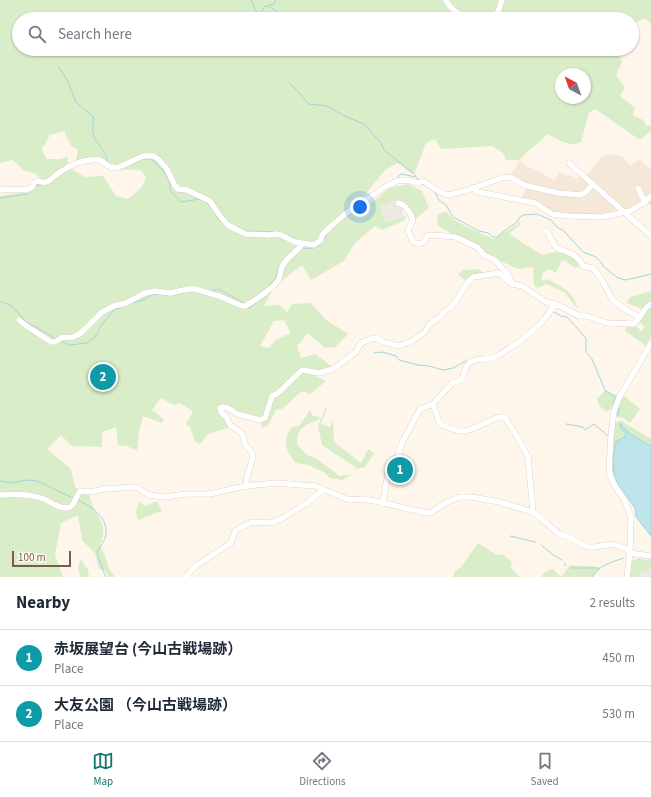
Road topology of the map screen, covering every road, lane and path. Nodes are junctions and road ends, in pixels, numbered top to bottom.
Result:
1 (446, 0) edge
2 (502, 0) edge
3 (455, 12) edge
4 (498, 12) edge
5 (569, 164) dead end
6 (593, 184) junction
7 (473, 188) junction
8 (638, 188) dead end
9 (0, 190) edge
10 (651, 196) edge
11 (645, 202) junction
12 (398, 203) dead end
13 (625, 213) junction
14 (546, 230) dead end
15 (651, 236) edge
16 (302, 246) junction
17 (514, 284) junction
18 (556, 304) junction
19 (651, 304) edge
20 (640, 317) junction
21 (20, 320) dead end
22 (651, 343) edge
23 (433, 404) junction
24 (246, 486) junction
25 (323, 490) junction
26 (0, 495) edge
27 (383, 503) junction
28 (533, 512) junction
29 (630, 553) junction
30 (651, 556) edge
31 (186, 577) edge
32 (627, 577) edge

1 - 3 street
2 - 4 street
5 - 6 street
6 - 7 street
6 - 13 street
7 - 13 street
7 - 16 street
8 - 11 street
9 - 16 street
10 - 11 street
11 - 13 street
12 - 17 street
13 - 15 street
14 - 20 street
16 - 21 street
17 - 18 street
17 - 24 street
18 - 20 street
18 - 23 street
19 - 20 street
22 - 29 street
23 - 27 street
23 - 28 street
24 - 25 street
24 - 26 street
25 - 27 street
25 - 31 street
27 - 28 street
28 - 29 street
29 - 30 street
29 - 32 street

